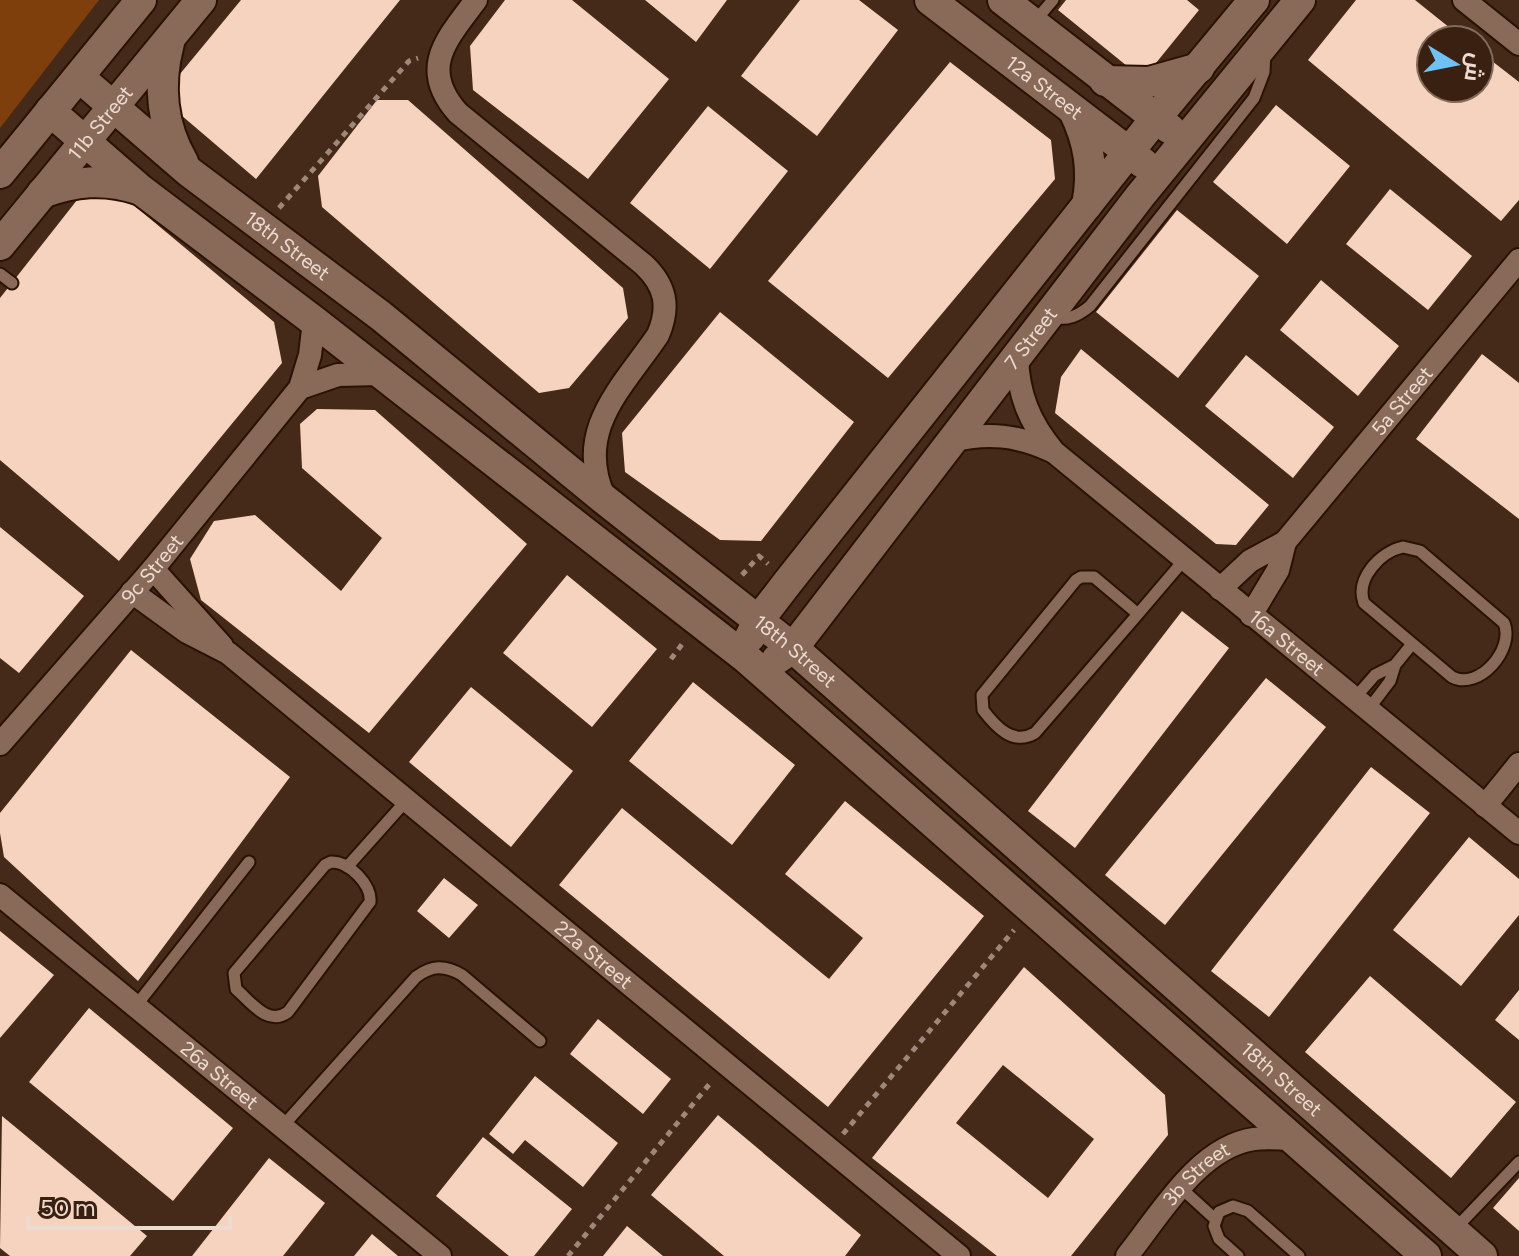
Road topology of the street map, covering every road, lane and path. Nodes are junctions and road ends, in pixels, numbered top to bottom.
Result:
1 (141, 0) edge
2 (201, 0) edge
3 (476, 0) edge
4 (930, 0) edge
5 (1053, 0) edge
6 (1254, 0) edge
7 (1300, 0) edge
8 (1464, 0) edge
9 (1019, 8) edge
10 (169, 43) junction
11 (1264, 43) junction
12 (1519, 44) edge
13 (441, 49) junction
14 (1199, 68) junction
15 (79, 77) junction
16 (1105, 81) junction
17 (114, 107) junction
18 (50, 111) junction
19 (1074, 111) junction
20 (1155, 119) junction
21 (1185, 140) junction
22 (85, 141) junction
23 (1128, 153) junction
24 (188, 171) junction
25 (0, 173) edge
26 (1157, 174) junction
27 (141, 190) junction
28 (42, 193) junction
29 (1087, 205) junction
30 (262, 227) junction
31 (0, 245) edge
32 (1519, 260) edge
33 (0, 274) edge
34 (12, 283) dead end
35 (1048, 316) junction
36 (314, 321) junction
37 (1017, 356) junction
38 (380, 374) junction
39 (300, 388) junction
40 (950, 441) junction
41 (1054, 452) junction
42 (605, 500) junction
43 (1285, 542) junction
44 (1184, 560) junction
45 (153, 569) junction
46 (1220, 589) junction
47 (132, 592) junction
48 (1138, 614) junction
49 (1251, 615) junction
50 (758, 621) junction
51 (1412, 644) junction
52 (793, 648) junction
53 (228, 653) junction
54 (750, 662) junction
55 (1395, 665) junction
56 (1361, 705) junction
57 (0, 744) edge
58 (1519, 764) edge
59 (405, 802) junction
60 (1485, 806) junction
61 (1519, 833) edge
62 (249, 862) dead end
63 (347, 867) junction
64 (0, 895) edge
65 (1031, 909) junction
66 (135, 1007) junction
67 (540, 1041) dead end
68 (725, 1064) junction
69 (282, 1127) junction
70 (1292, 1139) junction
71 (830, 1150) junction
72 (1519, 1162) edge
73 (1181, 1188) junction
74 (1215, 1219) junction
75 (1453, 1230) junction
76 (1419, 1253) edge
77 (440, 1256) edge
78 (568, 1256) edge
79 (959, 1256) edge
80 (1127, 1256) edge
81 (1238, 1256) edge
82 (1299, 1256) edge
83 (1482, 1256) edge

1 - 15 street
2 - 10 street, 11b Street
3 - 13 street
4 - 19 street, 12a Street
5 - 9 lane
6 - 14 street, 7 Street
7 - 11 street, 7 Street
8 - 12 street
9 - 16 street
10 - 17 street, 11b Street
10 - 24 street
11 - 21 street, 7 Street
11 - 35 lane
13 - 30 path
13 - 42 street
14 - 16 street
14 - 20 street, 7 Street
15 - 17 street, 18th Street
15 - 18 street
16 - 20 street
17 - 22 street, 11b Street
17 - 24 street, 18th Street
18 - 22 street, 18th Street
18 - 25 street
19 - 23 street, 12a Street
19 - 29 street
20 - 21 street
20 - 23 street, 7 Street
21 - 26 street, 7 Street
22 - 27 street, 18th Street
22 - 28 street, 11b Street
23 - 26 street, 12a Street
23 - 29 street, 7 Street
24 - 30 street, 18th Street
26 - 35 street, 7 Street
27 - 28 street
27 - 36 street, 18th Street
28 - 31 street, 11b Street
29 - 50 street, 7 Street
30 - 42 street, 18th Street
32 - 43 street, 5a Street
33 - 34 lane
35 - 37 street, 7 Street
36 - 38 street, 18th Street
36 - 39 street, 9c Street
37 - 40 street, 7 Street
37 - 41 street, 16a Street
38 - 39 street
38 - 54 street, 18th Street
39 - 45 street, 9c Street
40 - 41 street, 16a Street
40 - 52 street, 7 Street
41 - 44 street, 16a Street
42 - 50 street, 18th Street
43 - 46 street, 5a Street
43 - 49 street, 5a Street
44 - 46 street, 16a Street
44 - 48 lane
45 - 47 street, 9c Street
45 - 53 street, 22a Street
46 - 49 street, 16a Street
47 - 53 street, 22a Street
47 - 57 street, 9c Street
48 - 48 lane
49 - 56 street, 16a Street
50 - 52 street, 18th Street
50 - 54 street, 7 Street
51 - 51 lane
51 - 55 lane
52 - 54 street, 7 Street
52 - 75 street, 18th Street
53 - 59 street, 22a Street
54 - 65 street, 18th Street
55 - 56 lane
55 - 56 lane
56 - 60 street, 16a Street
58 - 60 street
59 - 63 lane
59 - 68 street, 22a Street
60 - 61 street, 16a Street
62 - 66 lane
63 - 63 lane
64 - 66 street, 26a Street
65 - 70 street, 18th Street
65 - 71 path
66 - 69 street, 26a Street
67 - 69 lane
68 - 71 street, 22a Street
68 - 78 path
69 - 77 street, 26a Street
70 - 73 street, 3b Street
70 - 76 street, 18th Street
71 - 79 street, 22a Street
72 - 75 lane
73 - 74 lane
73 - 80 street, 3b Street
74 - 81 lane
74 - 82 lane
75 - 83 street, 18th Street

